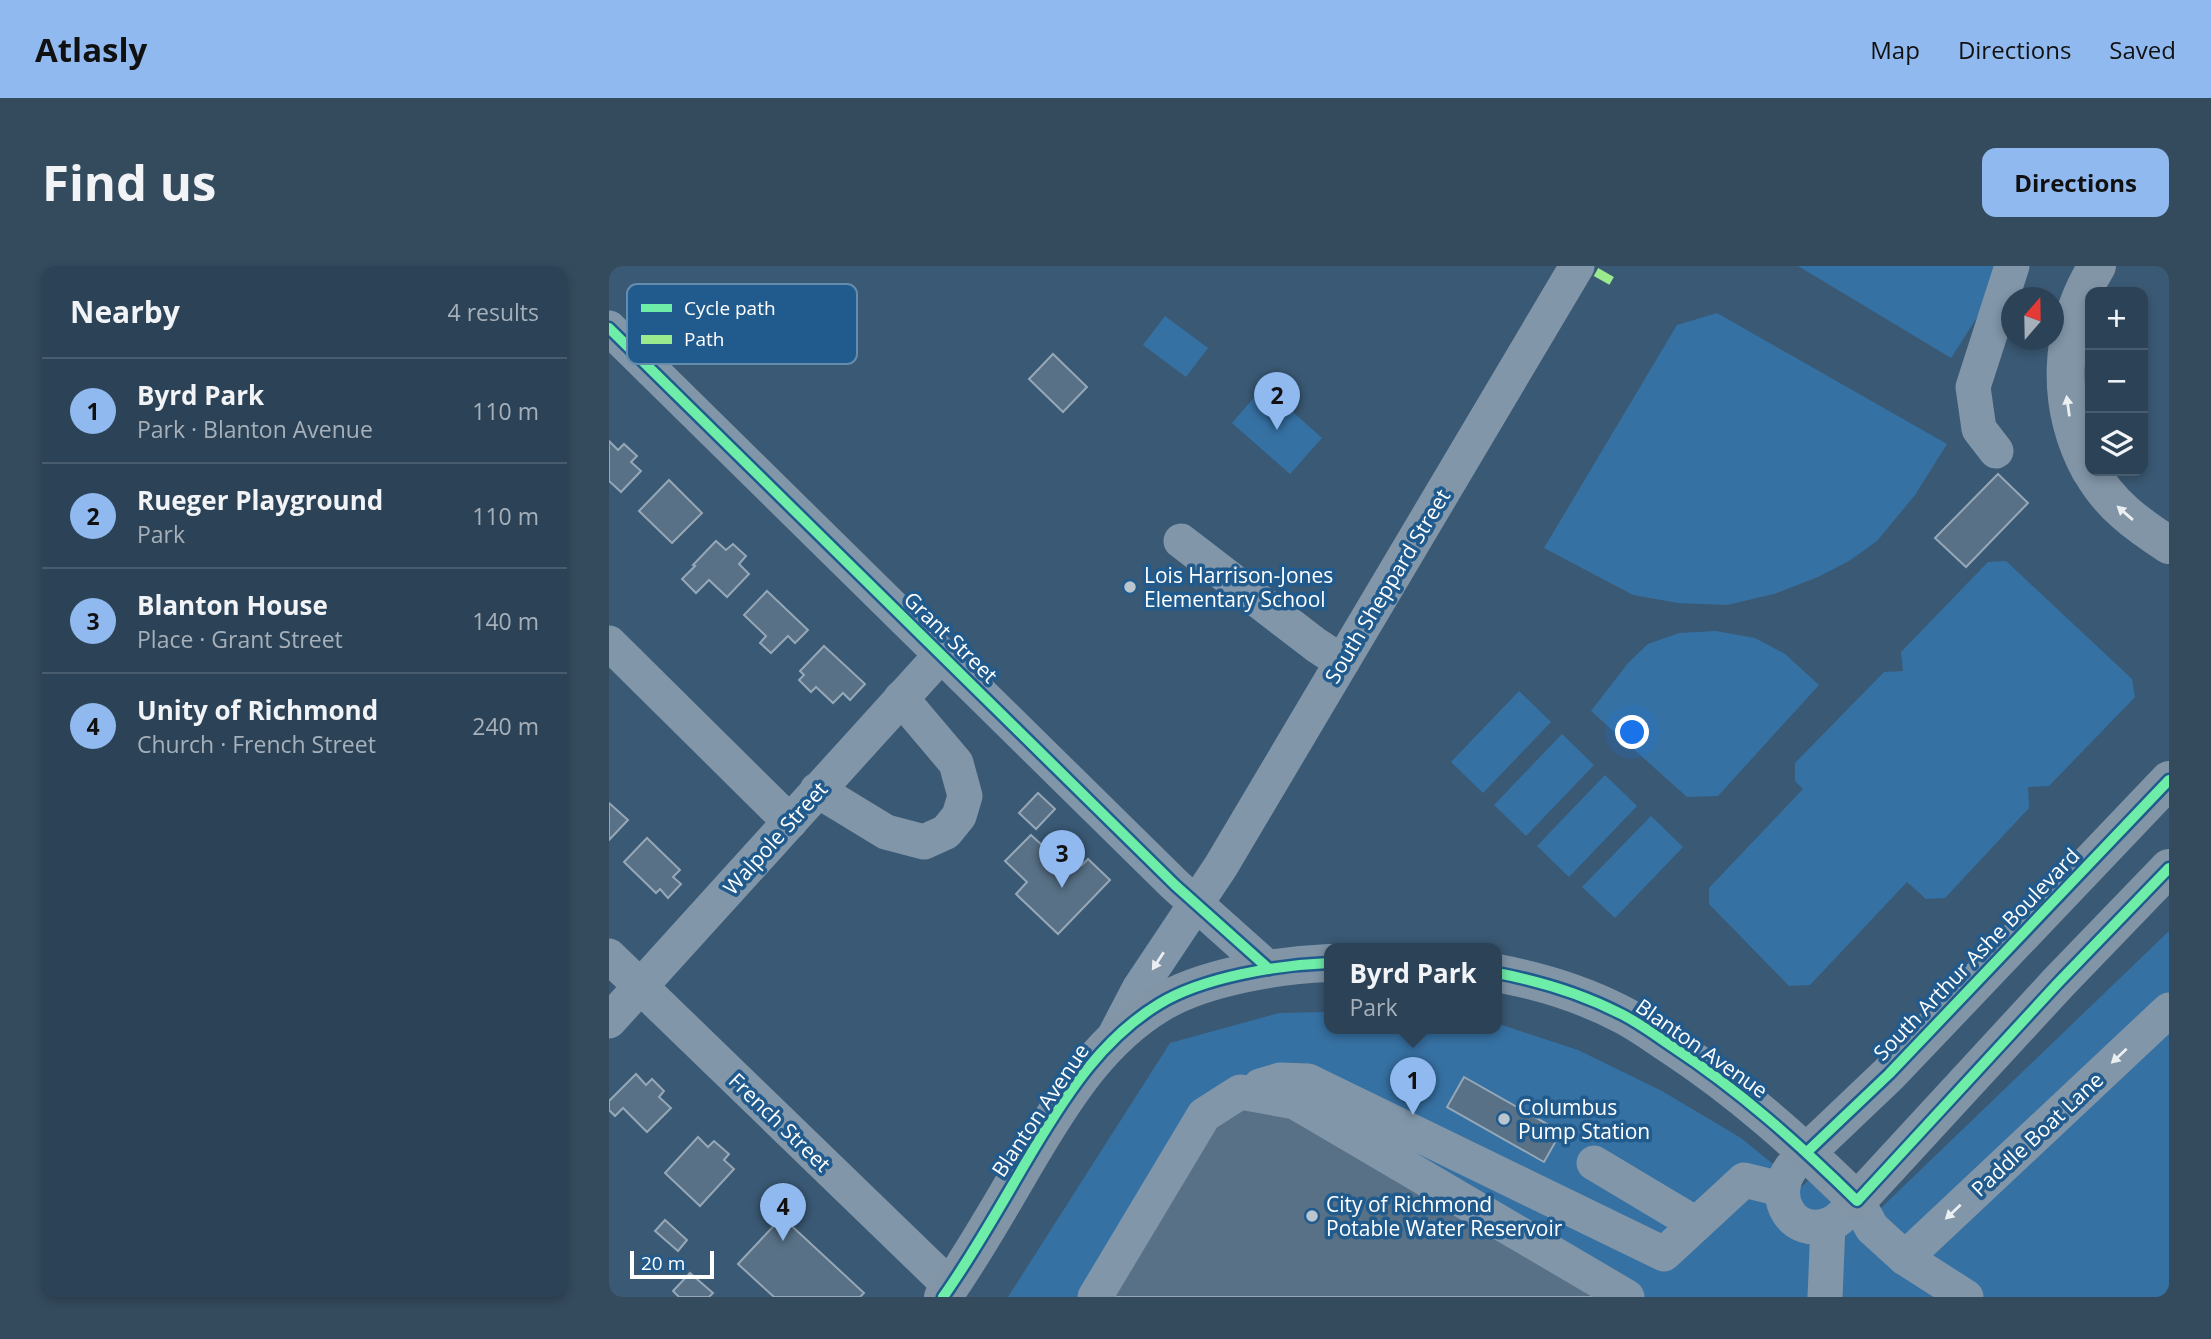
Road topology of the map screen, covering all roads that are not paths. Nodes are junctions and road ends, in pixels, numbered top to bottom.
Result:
1 (1577, 266) edge
2 (2012, 266) edge
3 (2097, 266) edge
4 (614, 345) edge
5 (627, 357) edge
6 (634, 364) edge
7 (1996, 451) dead end
8 (2085, 461) edge
9 (2094, 476) edge
10 (1181, 541) dead end
11 (2169, 545) edge
12 (609, 643) edge
13 (941, 655) junction
14 (1342, 662) junction
15 (901, 698) junction
16 (2169, 780) edge
17 (817, 790) junction
18 (790, 822) junction
19 (2169, 868) edge
20 (1195, 904) junction
21 (609, 956) edge
22 (1324, 964) edge
23 (1269, 969) junction
24 (1502, 974) edge
25 (640, 987) junction
26 (2169, 1010) edge
27 (609, 1021) edge
28 (1114, 1037) junction
29 (1240, 1092) junction
30 (1807, 1152) junction
31 (1594, 1163) dead end
32 (1781, 1189) junction
33 (1857, 1201) junction
34 (1696, 1224) junction
35 (1828, 1225) junction
36 (1905, 1258) junction
37 (947, 1292) edge
38 (1094, 1297) edge
39 (1627, 1297) edge
40 (1825, 1297) edge
41 (1966, 1297) edge

1 - 14 street, South Sheppard Street
2 - 7 street
8 -> 3 main road
4 - 5 street, Grant Street
6 - 13 street, Grant Street
11 -> 9 main road
10 - 14 street
12 - 18 street
13 - 15 street, Walpole Street
13 - 20 street, Grant Street
14 - 20 street, South Sheppard Street
15 - 17 street, Walpole Street
15 - 17 street
16 - 30 main road, South Arthur Ashe Boulevard
17 - 18 street, Walpole Street
18 - 25 street, Walpole Street
19 - 33 main road
20 - 23 street, Grant Street
20 -> 28 street, Blanton Avenue
21 - 25 street, French Street
22 - 23 main road, Blanton Avenue
23 - 28 main road, Blanton Avenue
24 - 30 main road, Blanton Avenue
25 - 27 street, Walpole Street
25 - 37 street, French Street
26 -> 36 street, Paddle Boat Lane
28 - 37 main road, Blanton Avenue
29 - 34 street
29 - 38 street
29 - 39 street
30 - 32 street
30 - 33 main road, Blanton Avenue
31 - 34 street
32 - 34 street
32 - 35 street
33 - 35 street
33 - 36 street
35 - 40 street
36 - 41 street

